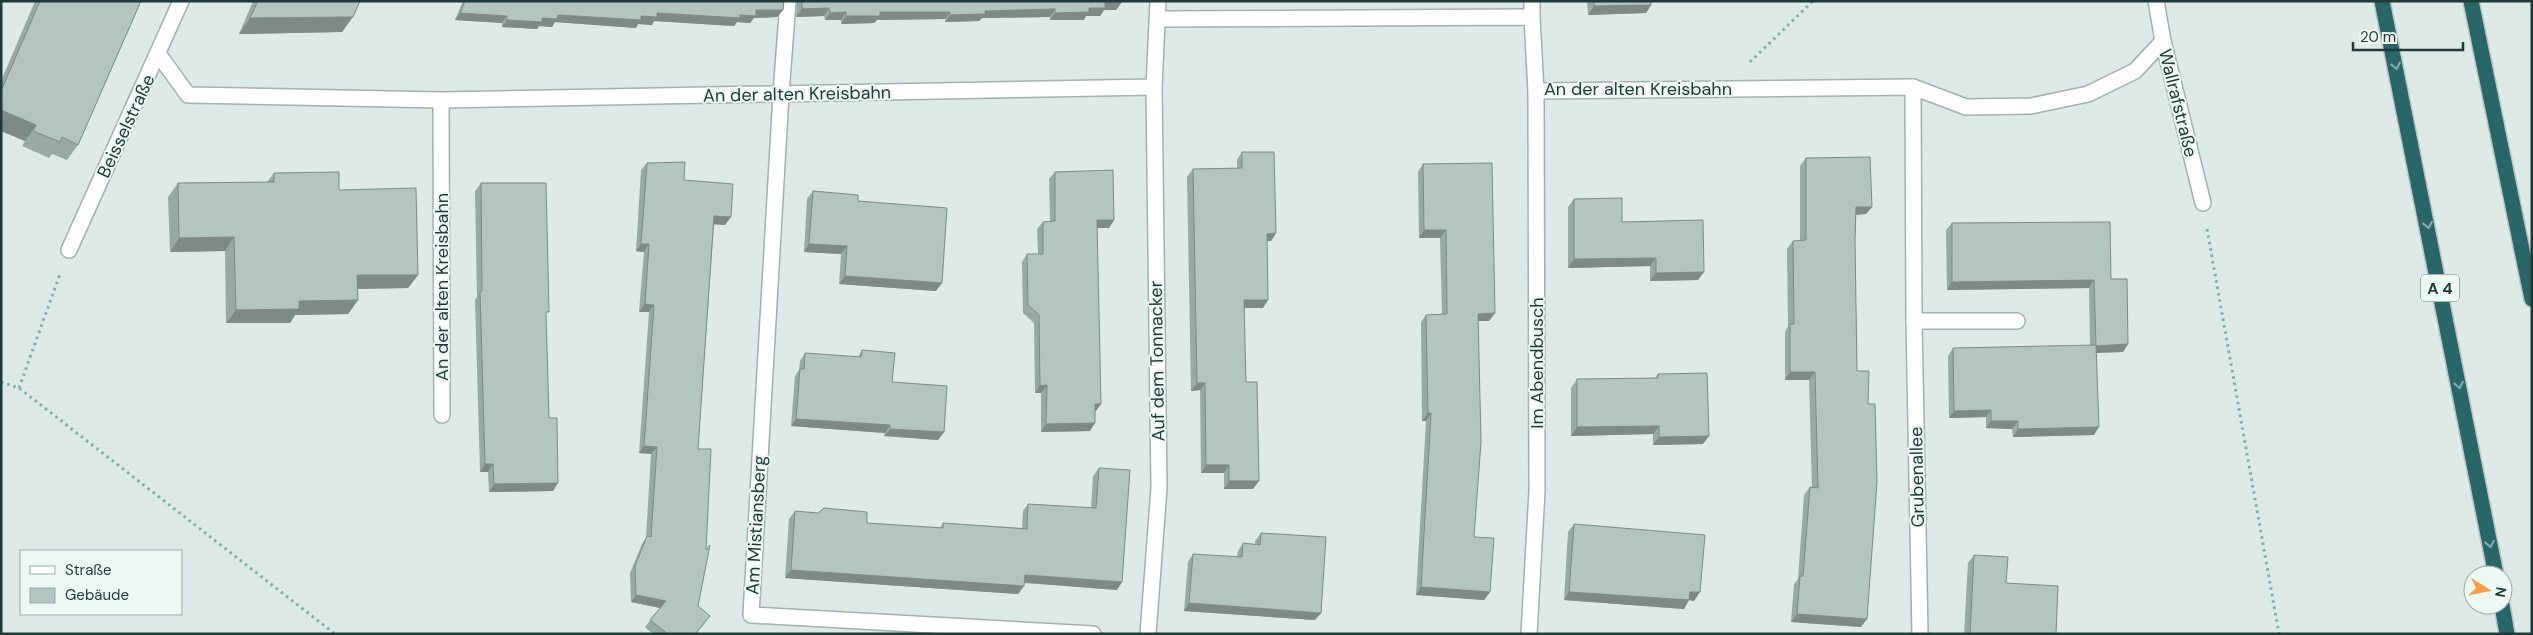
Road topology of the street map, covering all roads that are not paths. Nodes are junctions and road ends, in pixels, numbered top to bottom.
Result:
1 (181, 1) edge
2 (788, 1) edge
3 (1158, 1) edge
4 (2156, 1) edge
5 (2382, 1) edge
6 (2471, 1) edge
7 (1532, 9) edge
8 (1158, 19) junction
9 (2163, 41) junction
10 (158, 55) junction
11 (1154, 87) junction
12 (1913, 87) junction
13 (1536, 91) junction
14 (780, 94) junction
15 (441, 100) junction
16 (2203, 203) road end
17 (69, 250) road end
18 (2532, 299) edge
19 (1914, 321) junction
20 (2017, 321) dead end
21 (442, 415) dead end
22 (2494, 565) edge
23 (2504, 615) edge
24 (1093, 634) edge
25 (1148, 634) edge
26 (1529, 634) edge
27 (1920, 634) edge
28 (2507, 634) edge

1 - 10 street, Beisselstraße
2 - 14 street
3 - 8 street, Auf dem Tonnacker
4 - 9 street, Wallrafstraße
5 -> 22 highway, A 4
6 - 18 highway
7 - 8 street, An der alten Kreisbahn
7 - 13 street, An der alten Kreisbahn
8 - 11 street, Auf dem Tonnacker
9 - 12 street, An der alten Kreisbahn
9 - 16 street, Wallrafstraße
10 - 15 street, An der alten Kreisbahn
10 - 17 street, Beisselstraße
11 - 14 street, An der alten Kreisbahn
11 - 25 street, Auf dem Tonnacker
12 - 13 street, An der alten Kreisbahn
12 - 19 street, Grubenallee
13 - 26 street, Im Abendbusch
14 - 15 street, An der alten Kreisbahn
14 - 24 street, Am Mistiansberg
15 - 21 street, An der alten Kreisbahn
19 - 20 street
19 - 27 street, Grubenallee
23 - 28 highway

